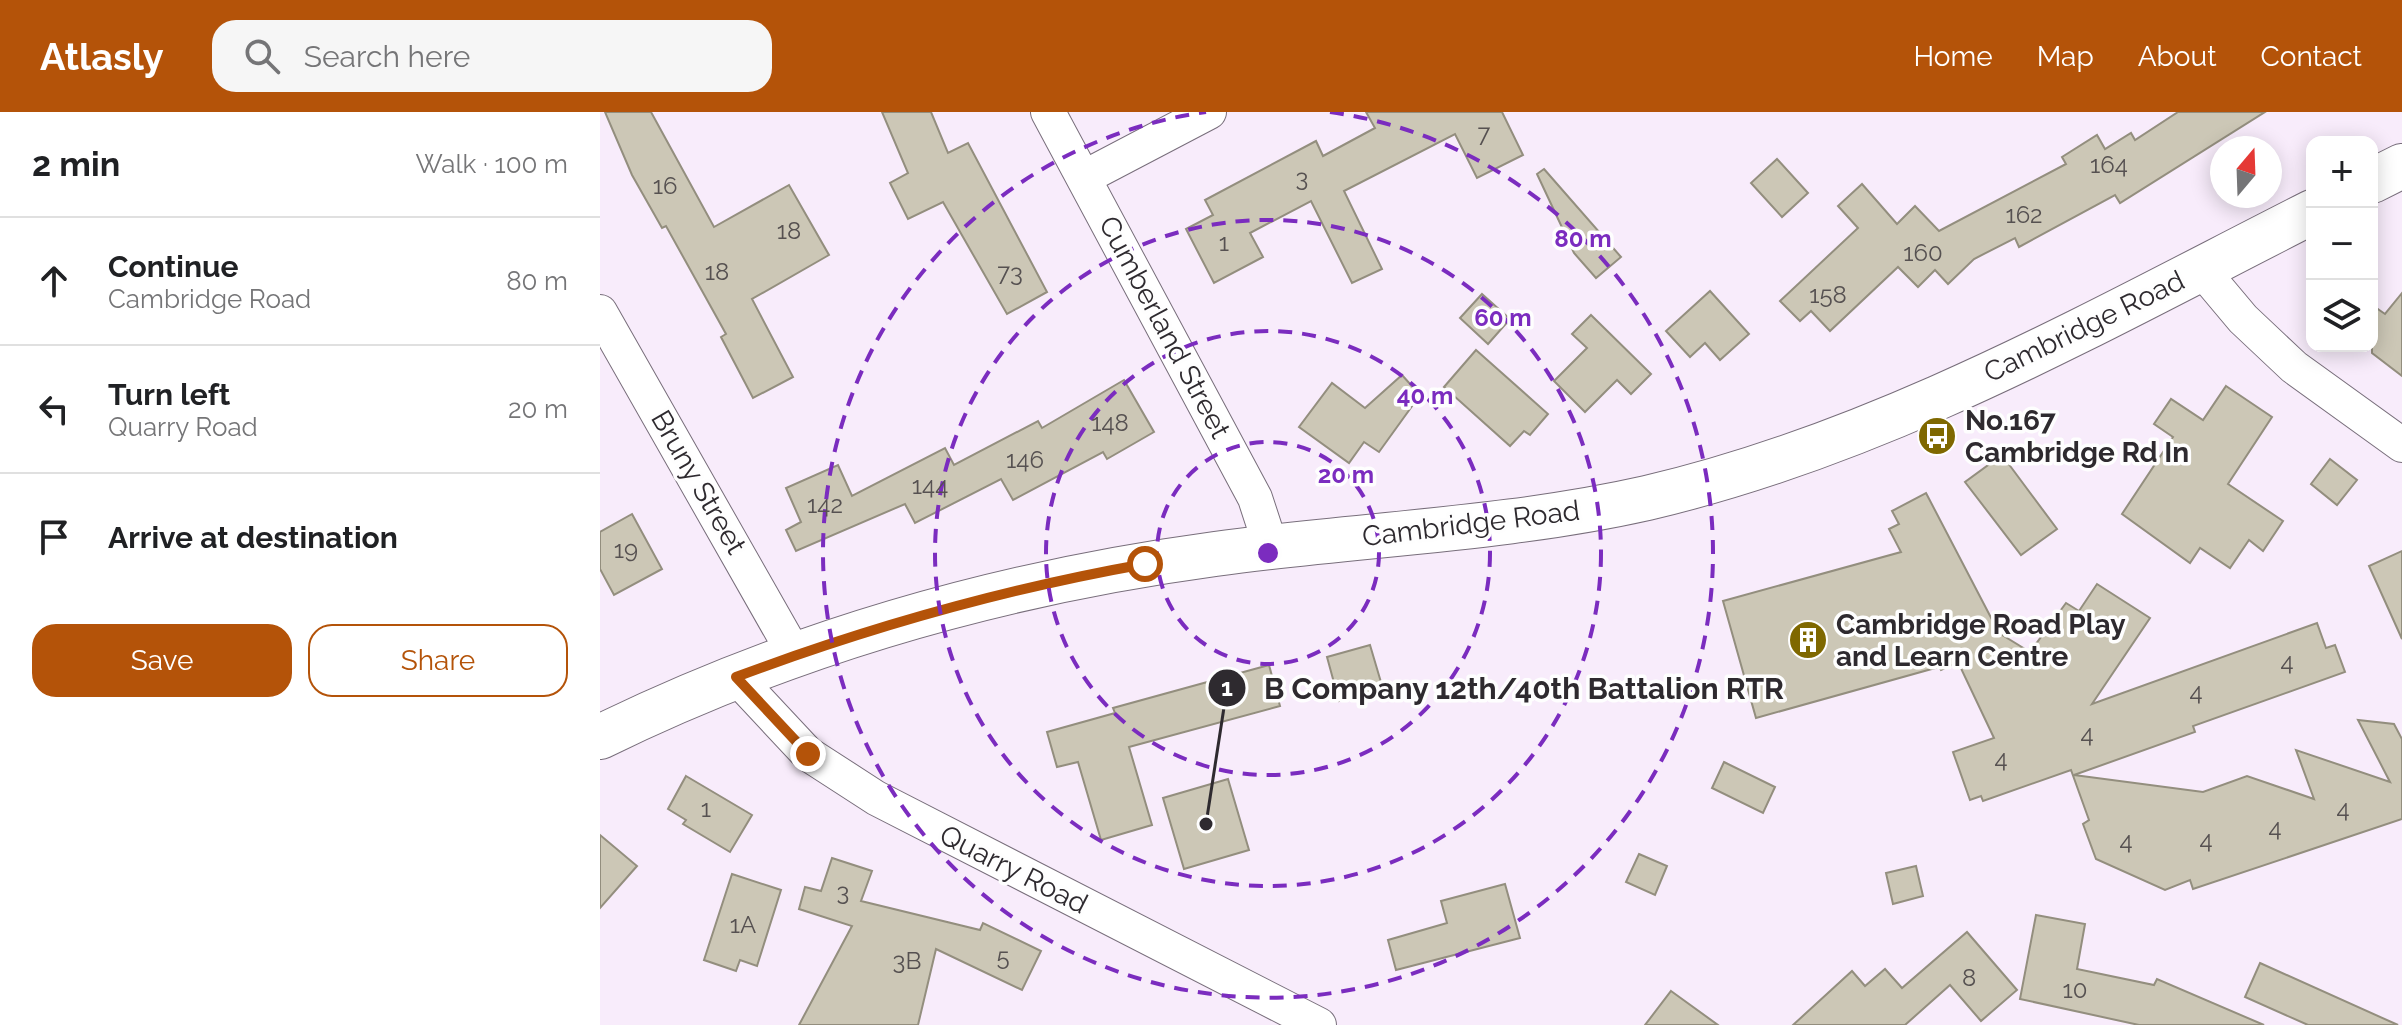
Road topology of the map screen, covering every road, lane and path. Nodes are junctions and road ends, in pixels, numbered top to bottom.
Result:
1 (1048, 112) edge
2 (1209, 112) edge
3 (2402, 166) edge
4 (1085, 177) junction
5 (2378, 178) edge
6 (2306, 215) edge
7 (2201, 269) junction
8 (600, 312) edge
9 (2402, 445) edge
10 (1271, 547) junction
11 (795, 655) junction
12 (736, 677) junction
13 (600, 737) edge
14 (1319, 1025) edge

1 - 4 street, Cumberland Street
2 - 4 street
3 - 5 main road
4 - 10 street, Cumberland Street
6 - 7 main road, Cambridge Road
7 - 9 street
7 - 10 main road, Cambridge Road
8 - 11 street, Bruny Street
10 - 11 main road, Cambridge Road
11 - 12 main road, Cambridge Road
12 - 13 main road, Cambridge Road
12 - 14 street, Quarry Road

